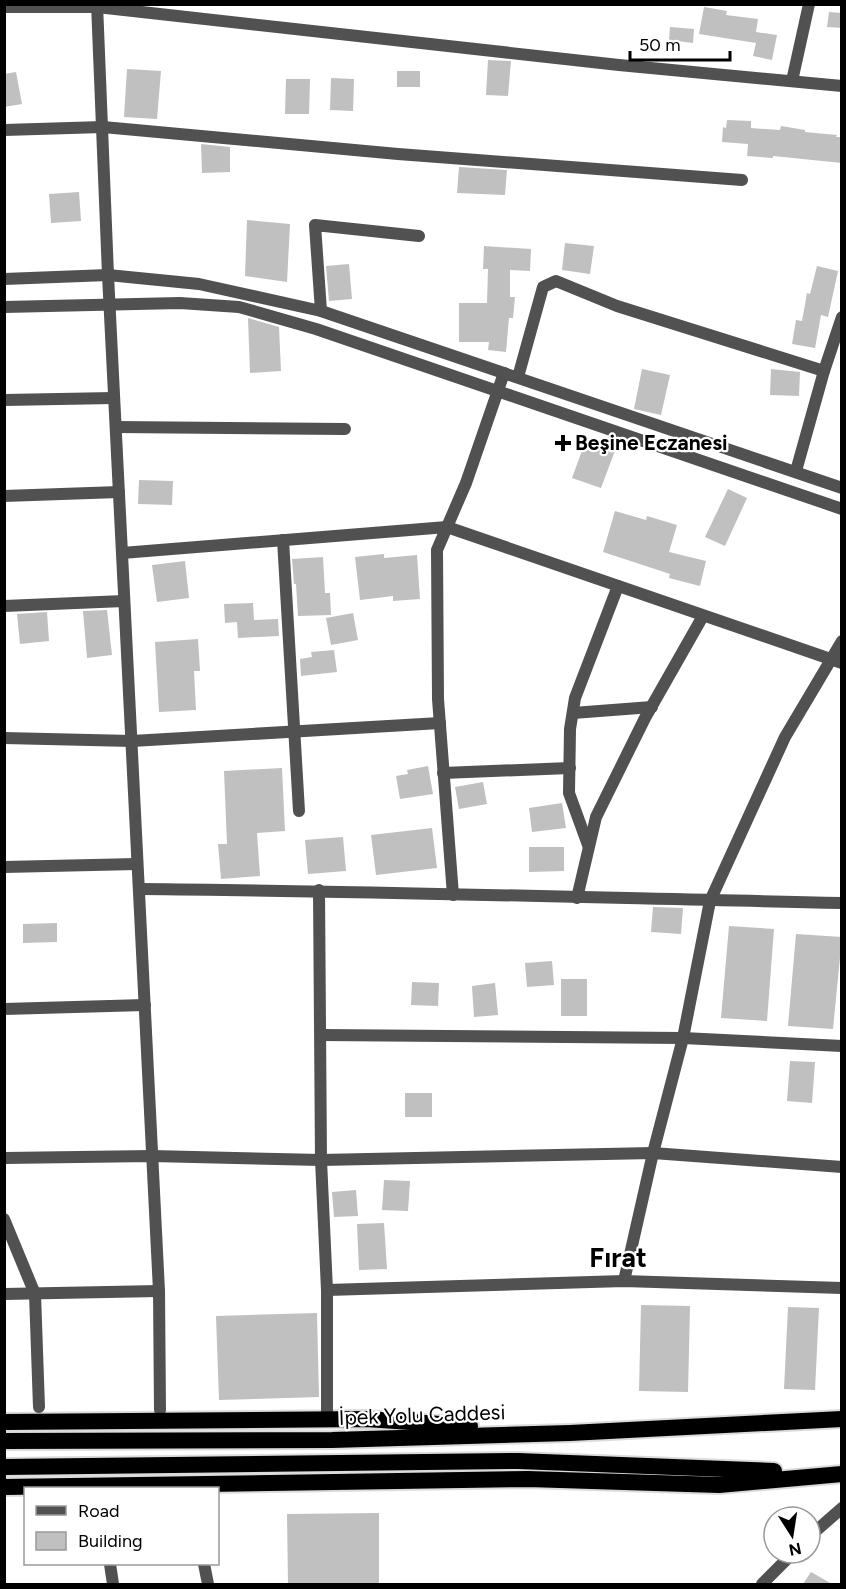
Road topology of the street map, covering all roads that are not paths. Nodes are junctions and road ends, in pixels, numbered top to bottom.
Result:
1 (809, 4) edge
2 (97, 6) edge
3 (4, 7) edge
4 (792, 81) junction
5 (842, 86) edge
6 (103, 127) junction
7 (4, 130) edge
8 (742, 180) dead end
9 (419, 236) dead end
10 (108, 275) junction
11 (4, 279) edge
12 (110, 304) junction
13 (4, 307) edge
14 (321, 311) junction
15 (842, 317) edge
16 (824, 371) junction
17 (504, 373) junction
18 (518, 377) junction
19 (497, 391) junction
20 (114, 398) junction
21 (4, 400) edge
22 (116, 427) junction
23 (345, 429) dead end
24 (796, 471) junction
25 (842, 488) edge
26 (119, 492) junction
27 (4, 496) edge
28 (842, 509) edge
29 (447, 527) junction
30 (283, 540) junction
31 (122, 553) junction
32 (618, 586) junction
33 (124, 601) junction
34 (4, 606) edge
35 (703, 616) junction
36 (842, 641) edge
37 (836, 662) edge
38 (652, 707) junction
39 (573, 713) junction
40 (440, 723) junction
41 (295, 732) junction
42 (4, 738) edge
43 (132, 741) junction
44 (570, 768) junction
45 (444, 773) junction
46 (299, 811) dead end
47 (588, 845) junction
48 (137, 864) junction
49 (4, 867) edge
50 (139, 889) junction
51 (319, 891) junction
52 (453, 895) junction
53 (577, 898) junction
54 (710, 901) junction
55 (842, 903) edge
56 (144, 1005) junction
57 (4, 1008) edge
58 (321, 1035) junction
59 (683, 1038) junction
60 (842, 1046) edge
61 (653, 1153) junction
62 (152, 1156) junction
63 (4, 1158) edge
64 (321, 1160) junction
65 (842, 1167) edge
66 (4, 1219) edge
67 (624, 1281) junction
68 (842, 1288) edge
69 (327, 1290) junction
70 (159, 1292) junction
71 (4, 1294) edge
72 (35, 1294) junction
73 (39, 1407) dead end
74 (160, 1410) dead end
75 (842, 1419) edge
76 (327, 1420) junction
77 (4, 1422) edge
78 (570, 1433) junction
79 (4, 1441) edge
80 (4, 1467) edge
81 (842, 1473) edge
82 (189, 1486) edge
83 (4, 1487) edge
84 (100, 1487) edge
85 (842, 1497) edge
86 (842, 1508) edge
87 (823, 1523) joint
88 (110, 1565) edge
89 (204, 1565) edge
90 (781, 1565) edge
91 (113, 1584) edge
92 (208, 1584) edge
93 (762, 1584) edge

1 - 4 street
2 - 3 street
2 - 4 street
2 - 6 street
4 - 5 street
6 - 7 street
6 - 8 street
6 - 10 street
9 - 14 street
10 - 11 street
10 - 12 street
10 - 14 street
12 - 13 street
12 - 19 street
12 - 20 street
14 - 17 street
15 - 16 street
16 - 18 street
16 - 24 street
17 - 18 street
17 - 19 street
18 - 24 street
19 - 28 street
19 - 29 street
20 - 21 street
20 - 22 street
22 - 23 street
22 - 26 street
24 - 25 street
26 - 27 street
26 - 31 street
29 - 30 street
29 - 32 street
29 - 40 street
30 - 31 street
30 - 41 street
31 - 33 street
32 - 35 street
32 - 39 street
33 - 34 street
33 - 43 street
35 - 37 street
35 - 38 street
36 - 37 street
37 - 54 street
38 - 39 street
38 - 47 street
39 - 44 street
40 - 41 street
40 - 45 street
41 - 43 street
41 - 46 street
42 - 43 street
43 - 48 street
44 - 45 street
44 - 47 street
45 - 52 street
47 - 53 street
48 - 49 street
48 - 50 street
50 - 51 street
50 - 56 street
51 - 52 street
51 - 58 street
52 - 53 street
53 - 54 street
54 - 55 street
54 - 59 street
56 - 57 street
56 - 62 street
58 - 59 street
58 - 64 street
59 - 60 street
59 - 61 street
61 - 64 street
61 - 65 street
61 - 67 street
62 - 63 street
62 - 64 street
62 - 70 street
64 - 69 street
66 - 72 street
67 - 68 street
67 - 69 street
69 - 76 street
70 - 72 street
70 - 74 street
71 - 72 street
72 - 73 street
75 - 78 highway, İpek Yolu Caddesi
76 - 77 highway
76 - 78 highway
78 - 79 highway, İpek Yolu Caddesi
80 - 81 highway
81 - 82 highway
82 - 84 highway
83 - 84 highway
85 - 87 street
86 - 87 street
88 - 91 street
89 - 92 street
90 - 93 street

